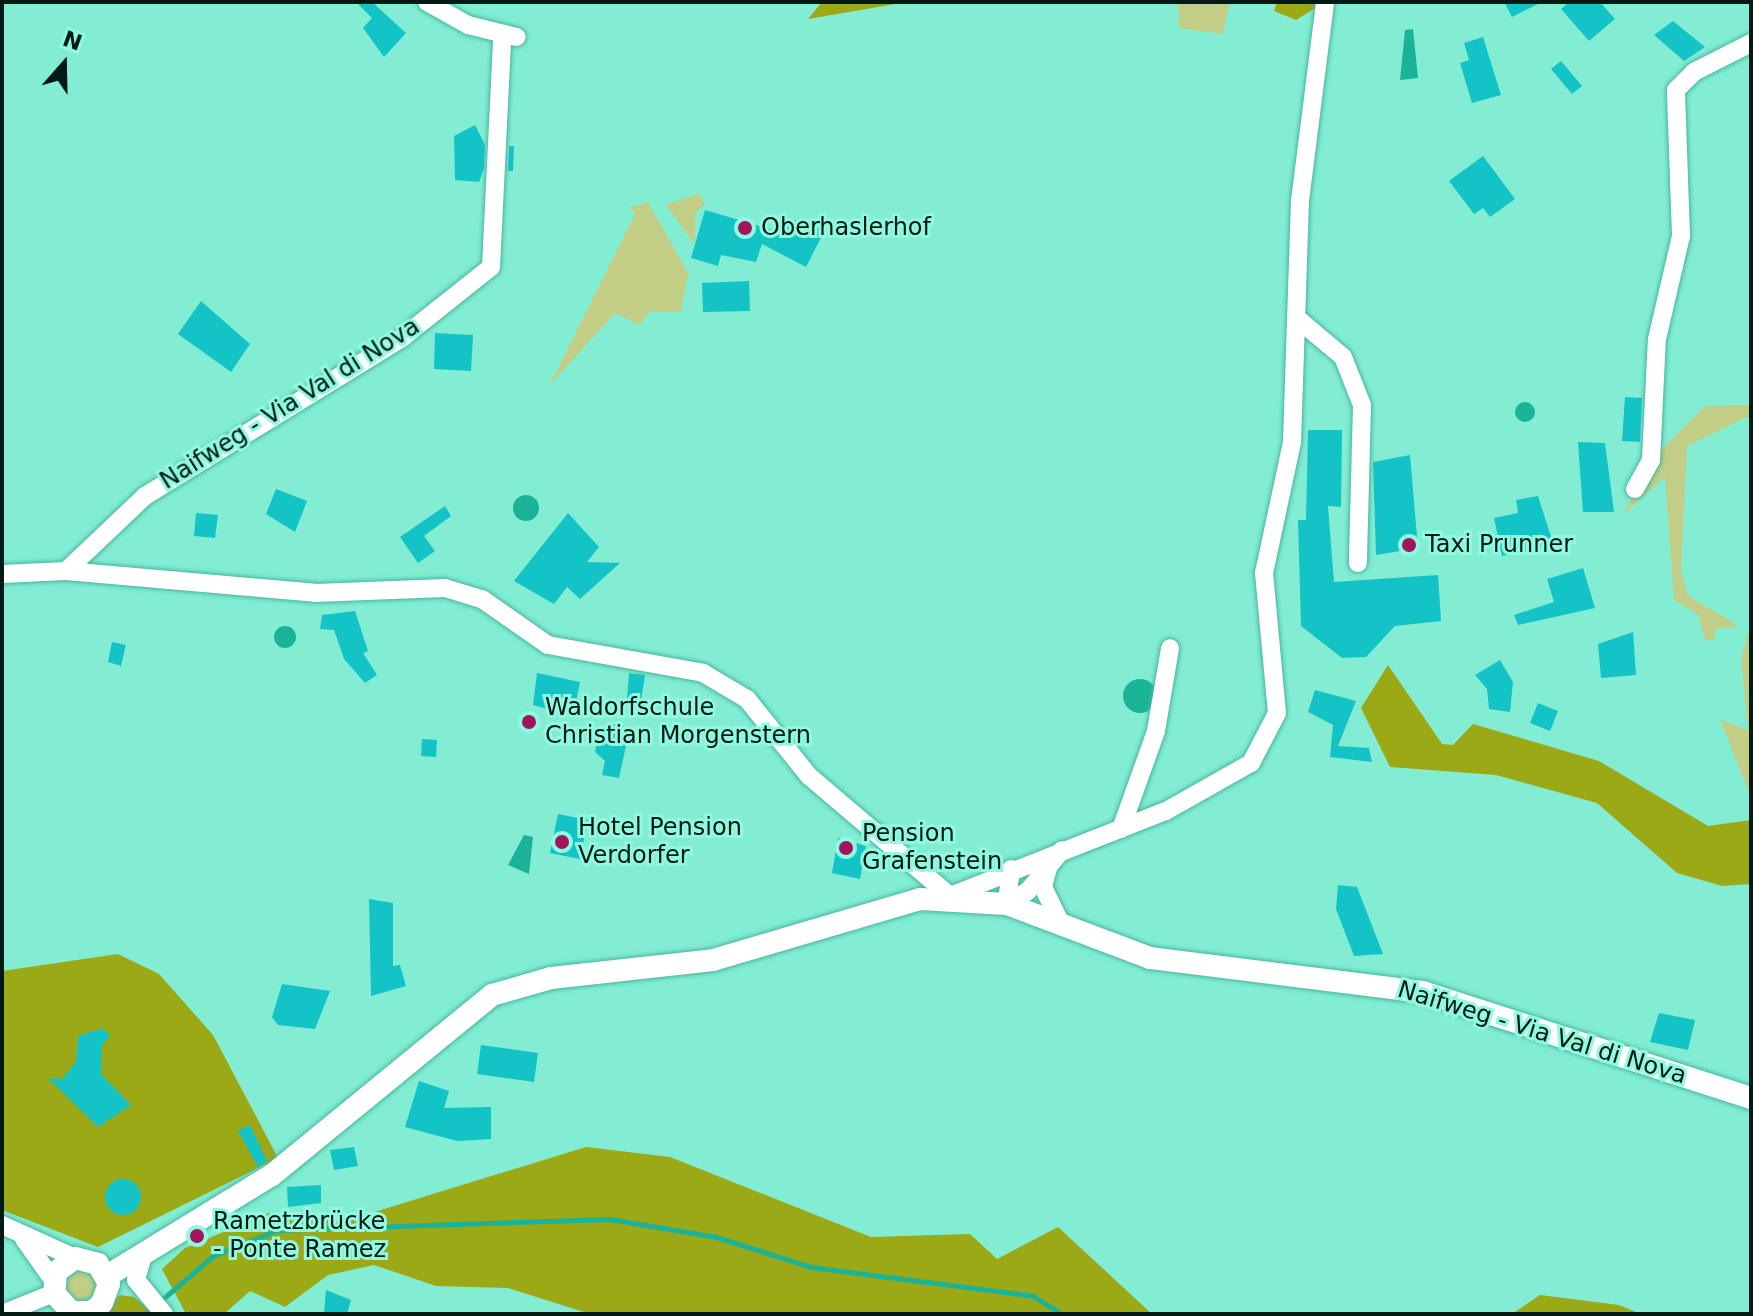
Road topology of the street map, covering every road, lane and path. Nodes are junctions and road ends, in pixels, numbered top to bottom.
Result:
1 (427, 2) edge
2 (1325, 2) edge
3 (1751, 43) edge
4 (1299, 320) junction
5 (1635, 489) dead end
6 (1358, 563) dead end
7 (66, 571) junction
8 (2, 574) edge
9 (1170, 648) dead end
10 (1121, 829) junction
11 (1062, 850) junction
12 (1049, 864) junction
13 (1011, 869) junction
14 (950, 896) junction
15 (1007, 904) junction
16 (1061, 924) junction
17 (1751, 1098) edge
18 (2, 1225) edge
19 (19, 1234) junction
20 (152, 1247) junction
21 (91, 1265) junction
22 (141, 1287) junction
23 (55, 1297) edge
24 (92, 1310) edge
25 (2, 1314) edge
26 (164, 1314) edge

1 - 7 street, Naifweg - Via Val di Nova
2 - 4 street
3 - 5 street
4 - 6 street
4 - 10 street
7 - 8 street
7 - 14 street
9 - 10 street
10 - 11 street
11 - 12 street
11 - 13 street
12 - 15 street
12 - 16 street
13 - 14 street
13 - 15 street
14 - 15 main road, Naifweg - Via Val di Nova
14 - 20 main road, Naifweg - Via Val di Nova
15 - 16 main road, Naifweg - Via Val di Nova
16 - 17 main road, Naifweg - Via Val di Nova
18 - 19 street
19 - 21 street
19 - 23 street
20 - 21 main road, Naifweg - Via Val di Nova
20 - 22 street
21 - 22 street
21 - 23 main road
21 - 24 main road
22 - 24 street
22 - 26 street
23 - 24 main road
23 - 25 street

